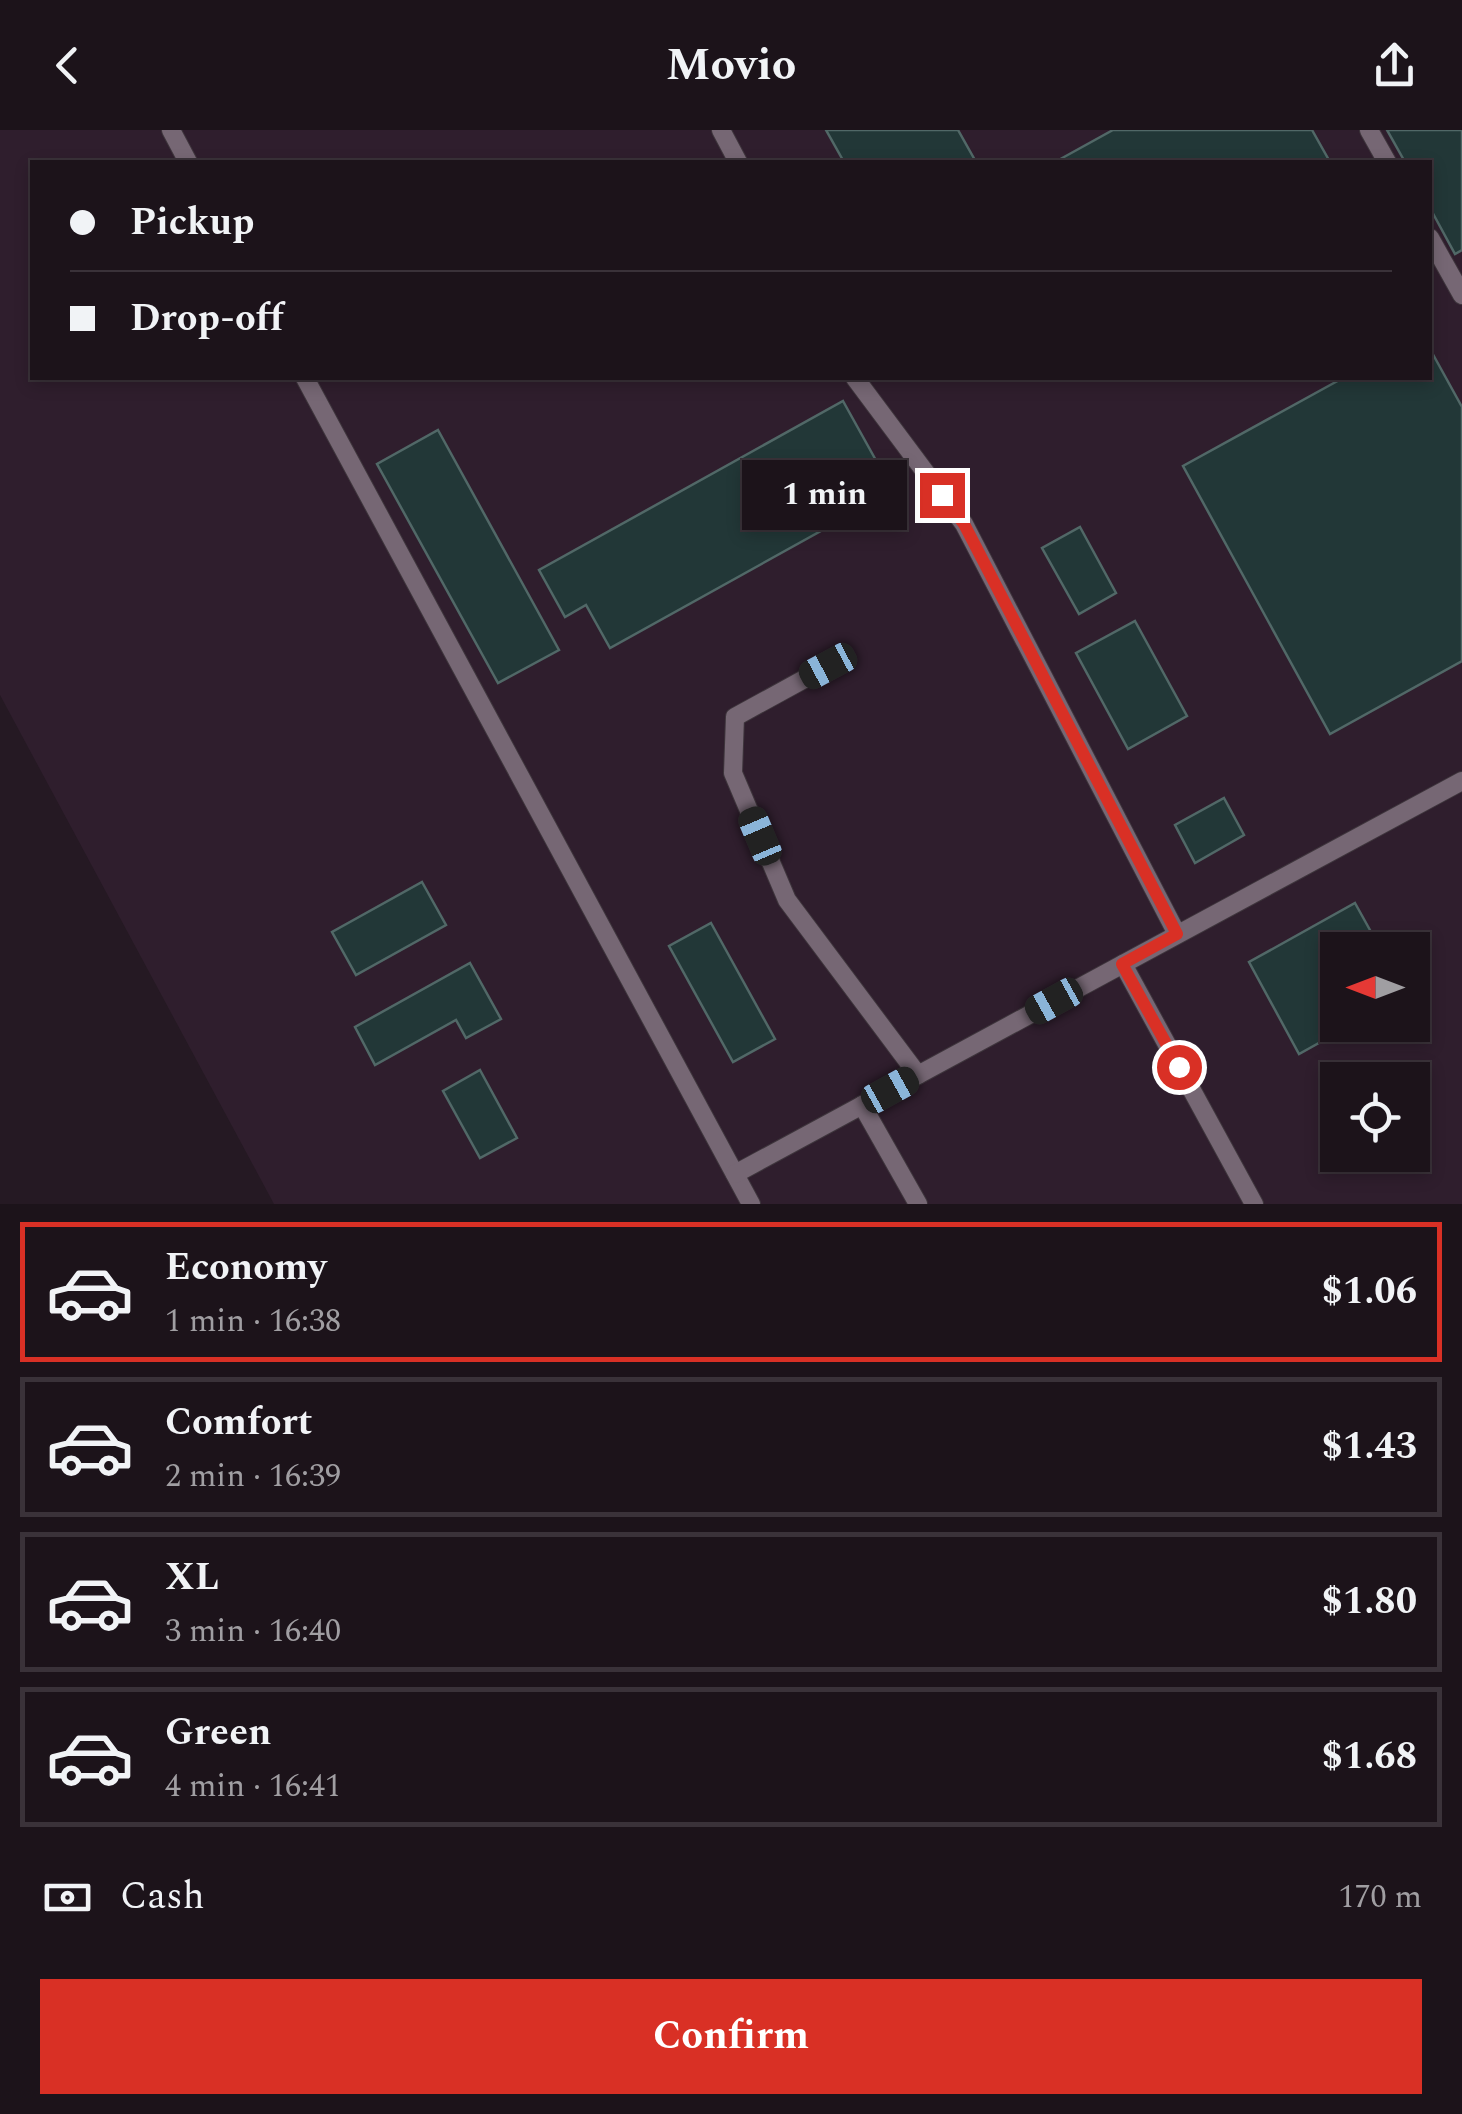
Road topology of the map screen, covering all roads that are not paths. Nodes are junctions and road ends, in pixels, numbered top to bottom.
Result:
1 (171, 130) edge
2 (720, 130) edge
3 (1369, 130) edge
4 (187, 160) edge
5 (737, 160) edge
6 (1386, 160) edge
7 (1432, 242) edge
8 (1462, 296) edge
9 (305, 380) edge
10 (856, 380) edge
11 (828, 666) dead end
12 (1462, 780) edge
13 (1177, 934) junction
14 (1122, 964) junction
15 (918, 1074) junction
16 (862, 1105) junction
17 (735, 1174) junction
18 (752, 1204) edge
19 (918, 1204) edge
20 (1254, 1204) edge

1 - 4 lane
2 - 5 lane
3 - 6 lane
7 - 8 lane
9 - 17 lane
10 - 13 lane
11 - 15 lane
12 - 13 lane
13 - 14 lane
14 - 15 lane
14 - 20 lane
15 - 16 lane
16 - 17 lane
16 - 19 lane
17 - 18 lane

